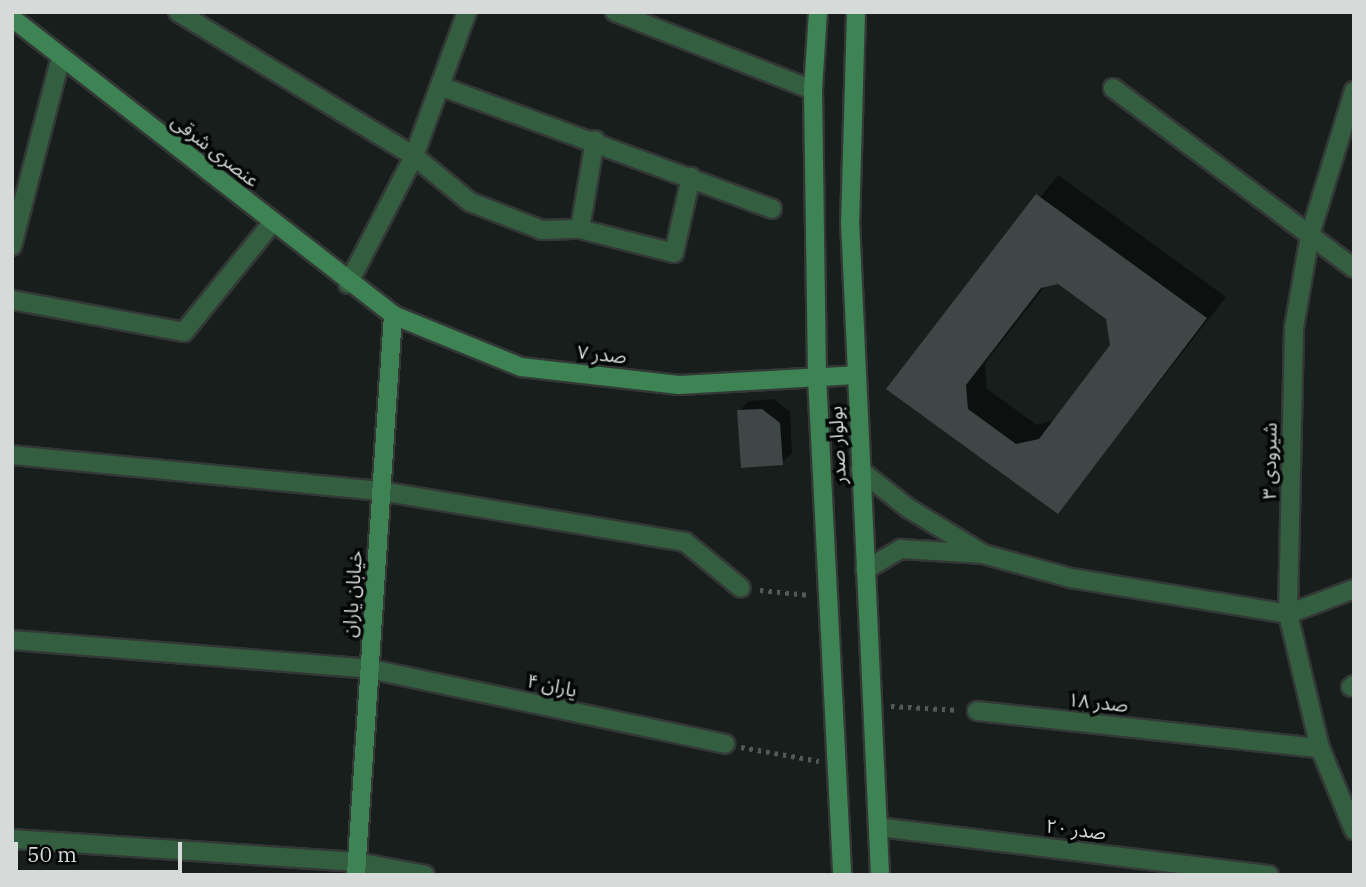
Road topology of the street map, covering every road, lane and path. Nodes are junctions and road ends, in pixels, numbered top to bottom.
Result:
1 (178, 12) edge
2 (467, 12) edge
3 (818, 12) edge
4 (856, 12) edge
5 (625, 14) edge
6 (12, 18) edge
7 (61, 57) junction
8 (440, 86) junction
9 (1114, 88) dead end
10 (813, 90) junction
11 (1354, 91) edge
12 (1349, 120) edge
13 (595, 140) junction
14 (414, 156) junction
15 (691, 177) junction
16 (772, 209) dead end
17 (272, 223) junction
18 (580, 229) junction
19 (1310, 235) junction
20 (13, 242) edge
21 (1354, 268) edge
22 (348, 284) junction
23 (12, 300) edge
24 (393, 315) junction
25 (856, 375) junction
26 (817, 377) junction
27 (12, 455) edge
28 (860, 470) junction
29 (381, 491) junction
30 (983, 554) junction
31 (865, 570) junction
32 (741, 588) joint
33 (1354, 589) edge
34 (828, 597) junction
35 (1288, 614) junction
36 (12, 640) edge
37 (370, 669) junction
38 (871, 705) junction
39 (977, 711) joint
40 (725, 744) joint
41 (1320, 748) junction
42 (837, 765) junction
43 (878, 827) junction
44 (1354, 830) edge
45 (13, 842) edge
46 (356, 869) edge
47 (425, 875) edge
48 (842, 875) edge
49 (880, 875) edge
50 (1269, 875) edge

1 - 14 street
2 - 8 street
3 - 10 main road, بولوار صدر
4 - 25 main road, بولوار صدر
5 - 10 street
6 - 7 main road, عنصری شرقی
7 - 17 main road, عنصری شرقی
7 - 20 street
8 - 13 street
8 - 14 street
9 - 19 street
10 - 26 main road, بولوار صدر
11 - 12 street, شیرودی ۳
12 - 19 street, شیرودی ۳
13 - 15 street
13 - 18 street
14 - 18 street
14 - 22 street
15 - 16 street
15 - 18 street
17 - 22 main road, عنصری شرقی
17 - 23 street
19 - 21 street
19 - 35 street, شیرودی ۳
22 - 24 main road, عنصری شرقی
24 - 26 main road, صدر ۷
24 - 29 main road, خیابان یاران
25 - 26 main road, صدر ۷
25 - 28 main road, بولوار صدر
26 - 34 main road, بولوار صدر
27 - 29 street
28 - 30 street
28 - 31 main road, بولوار صدر
29 - 32 street
29 - 37 main road, خیابان یاران
30 - 31 street
30 - 35 street
31 - 38 main road, بولوار صدر
32 - 34 path
33 - 35 street
34 - 42 main road, بولوار صدر
35 - 41 street, شیرودی ۳
36 - 37 street, یاران ۴
37 - 40 street, یاران ۴
37 - 46 main road, خیابان یاران
38 - 39 path
38 - 43 main road, بولوار صدر
39 - 41 street, صدر ۱۸
40 - 42 path
41 - 44 street, شیرودی ۳
42 - 48 main road, بولوار صدر
43 - 49 main road, بولوار صدر
43 - 50 street, صدر ۲۰
45 - 46 street
46 - 47 street

